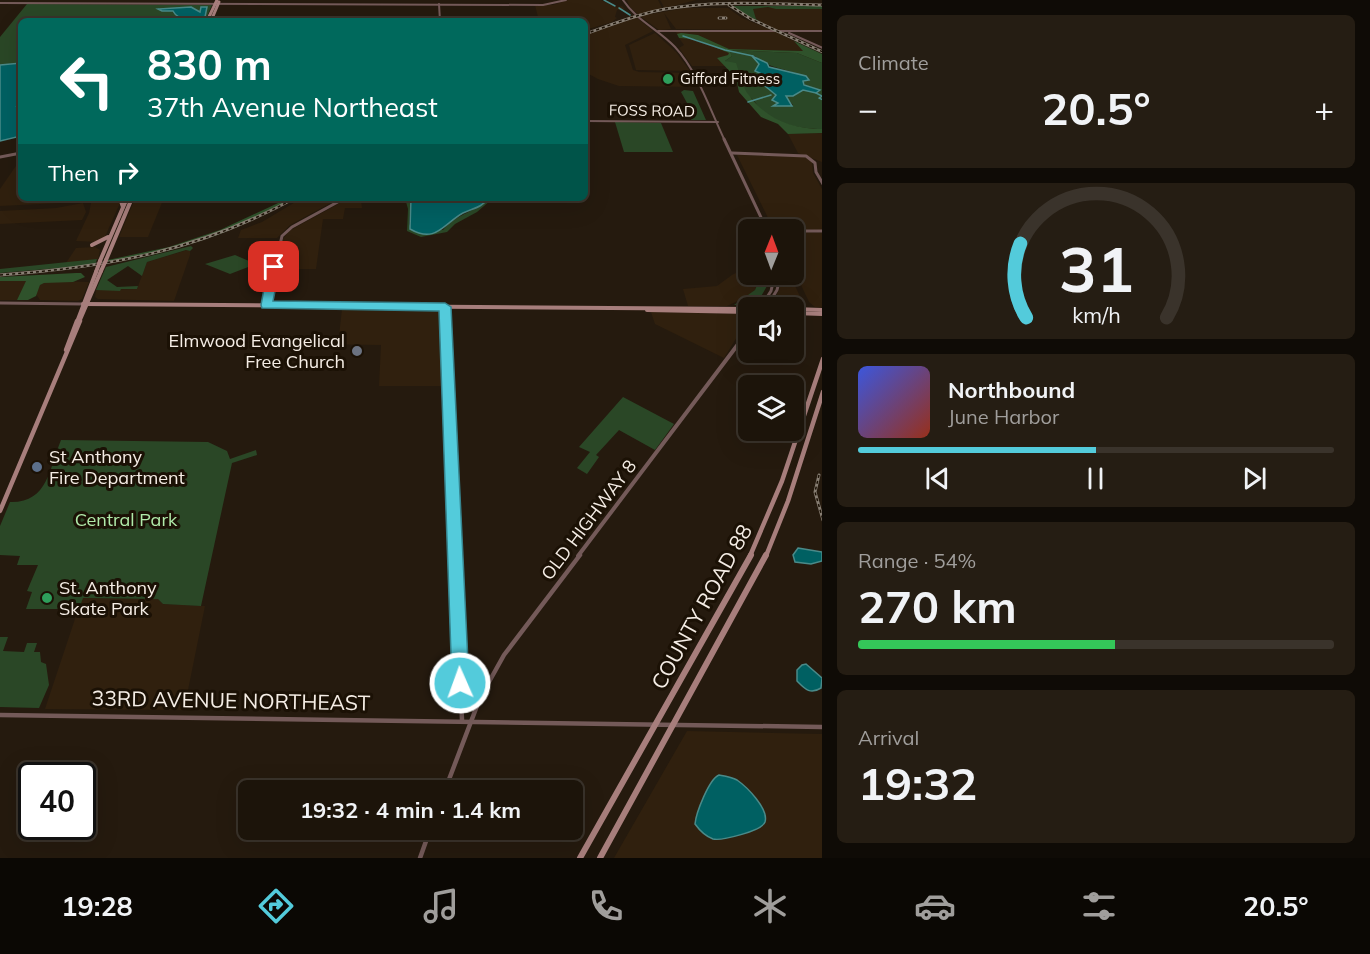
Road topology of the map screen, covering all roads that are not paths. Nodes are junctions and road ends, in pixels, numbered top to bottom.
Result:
1 (30, 0) edge
2 (566, 0) edge
3 (623, 0) edge
4 (217, 2) edge
5 (0, 3) edge
6 (27, 4) junction
7 (439, 4) junction
8 (210, 18) edge
9 (440, 18) edge
10 (657, 31) junction
11 (785, 31) junction
12 (822, 31) edge
13 (822, 48) edge
14 (588, 121) edge
15 (718, 122) junction
16 (732, 153) junction
17 (18, 154) edge
18 (0, 157) edge
19 (822, 184) edge
20 (121, 201) edge
21 (126, 201) edge
22 (131, 201) edge
23 (339, 201) edge
24 (123, 207) junction
25 (762, 219) edge
26 (112, 231) junction
27 (804, 231) edge
28 (822, 231) edge
29 (92, 245) junction
30 (106, 246) junction
31 (110, 251) junction
32 (103, 253) junction
33 (98, 272) junction
34 (93, 291) junction
35 (0, 303) edge
36 (85, 304) junction
37 (102, 304) junction
38 (266, 305) junction
39 (445, 307) junction
40 (738, 312) edge
41 (804, 312) edge
42 (804, 313) edge
43 (822, 313) edge
44 (738, 345) edge
45 (822, 359) edge
46 (822, 392) edge
47 (0, 511) edge
48 (0, 715) edge
49 (462, 720) junction
50 (471, 720) junction
51 (657, 724) junction
52 (674, 725) junction
53 (822, 727) edge
54 (449, 780) edge
55 (426, 840) edge
56 (420, 858) edge
57 (580, 858) edge
58 (600, 858) edge

1 - 6 street
2 - 7 street
3 - 10 street
4 - 6 street
4 - 7 street
4 - 8 main road
5 - 6 street
7 - 9 street
10 - 11 street
10 - 15 street
11 - 12 street
11 - 13 street
14 - 15 street, FOSS ROAD
15 - 16 street
16 - 19 street
16 - 25 street
17 - 18 street
20 - 24 main road
21 - 24 main road
22 - 31 main road
23 - 38 street
24 - 26 main road
26 - 29 main road
26 - 30 main road
27 - 28 street
29 - 30 main road
29 - 32 main road
30 - 31 main road
30 - 32 main road
31 - 33 main road, bridge
32 - 33 main road, bridge
33 - 34 main road
33 - 36 main road
34 - 36 main road
34 - 37 main road
35 - 36 street
36 - 37 main road
36 - 47 main road
37 - 38 main road
38 - 39 main road
39 - 40 main road
39 - 49 street
41 - 43 main road
42 - 43 main road
44 - 50 street, OLD HIGHWAY 8
45 - 51 main road, COUNTY ROAD 88
46 - 52 main road, COUNTY ROAD 88
48 - 49 street, 33RD AVENUE NORTHEAST
49 - 50 street, 33RD AVENUE NORTHEAST
50 - 51 street, 33RD AVENUE NORTHEAST
50 - 54 street, OLD HIGHWAY 8
51 - 52 street, 33RD AVENUE NORTHEAST
51 - 57 main road, COUNTY ROAD 88
52 - 53 street, 33RD AVENUE NORTHEAST
52 - 58 main road, COUNTY ROAD 88
55 - 56 street

